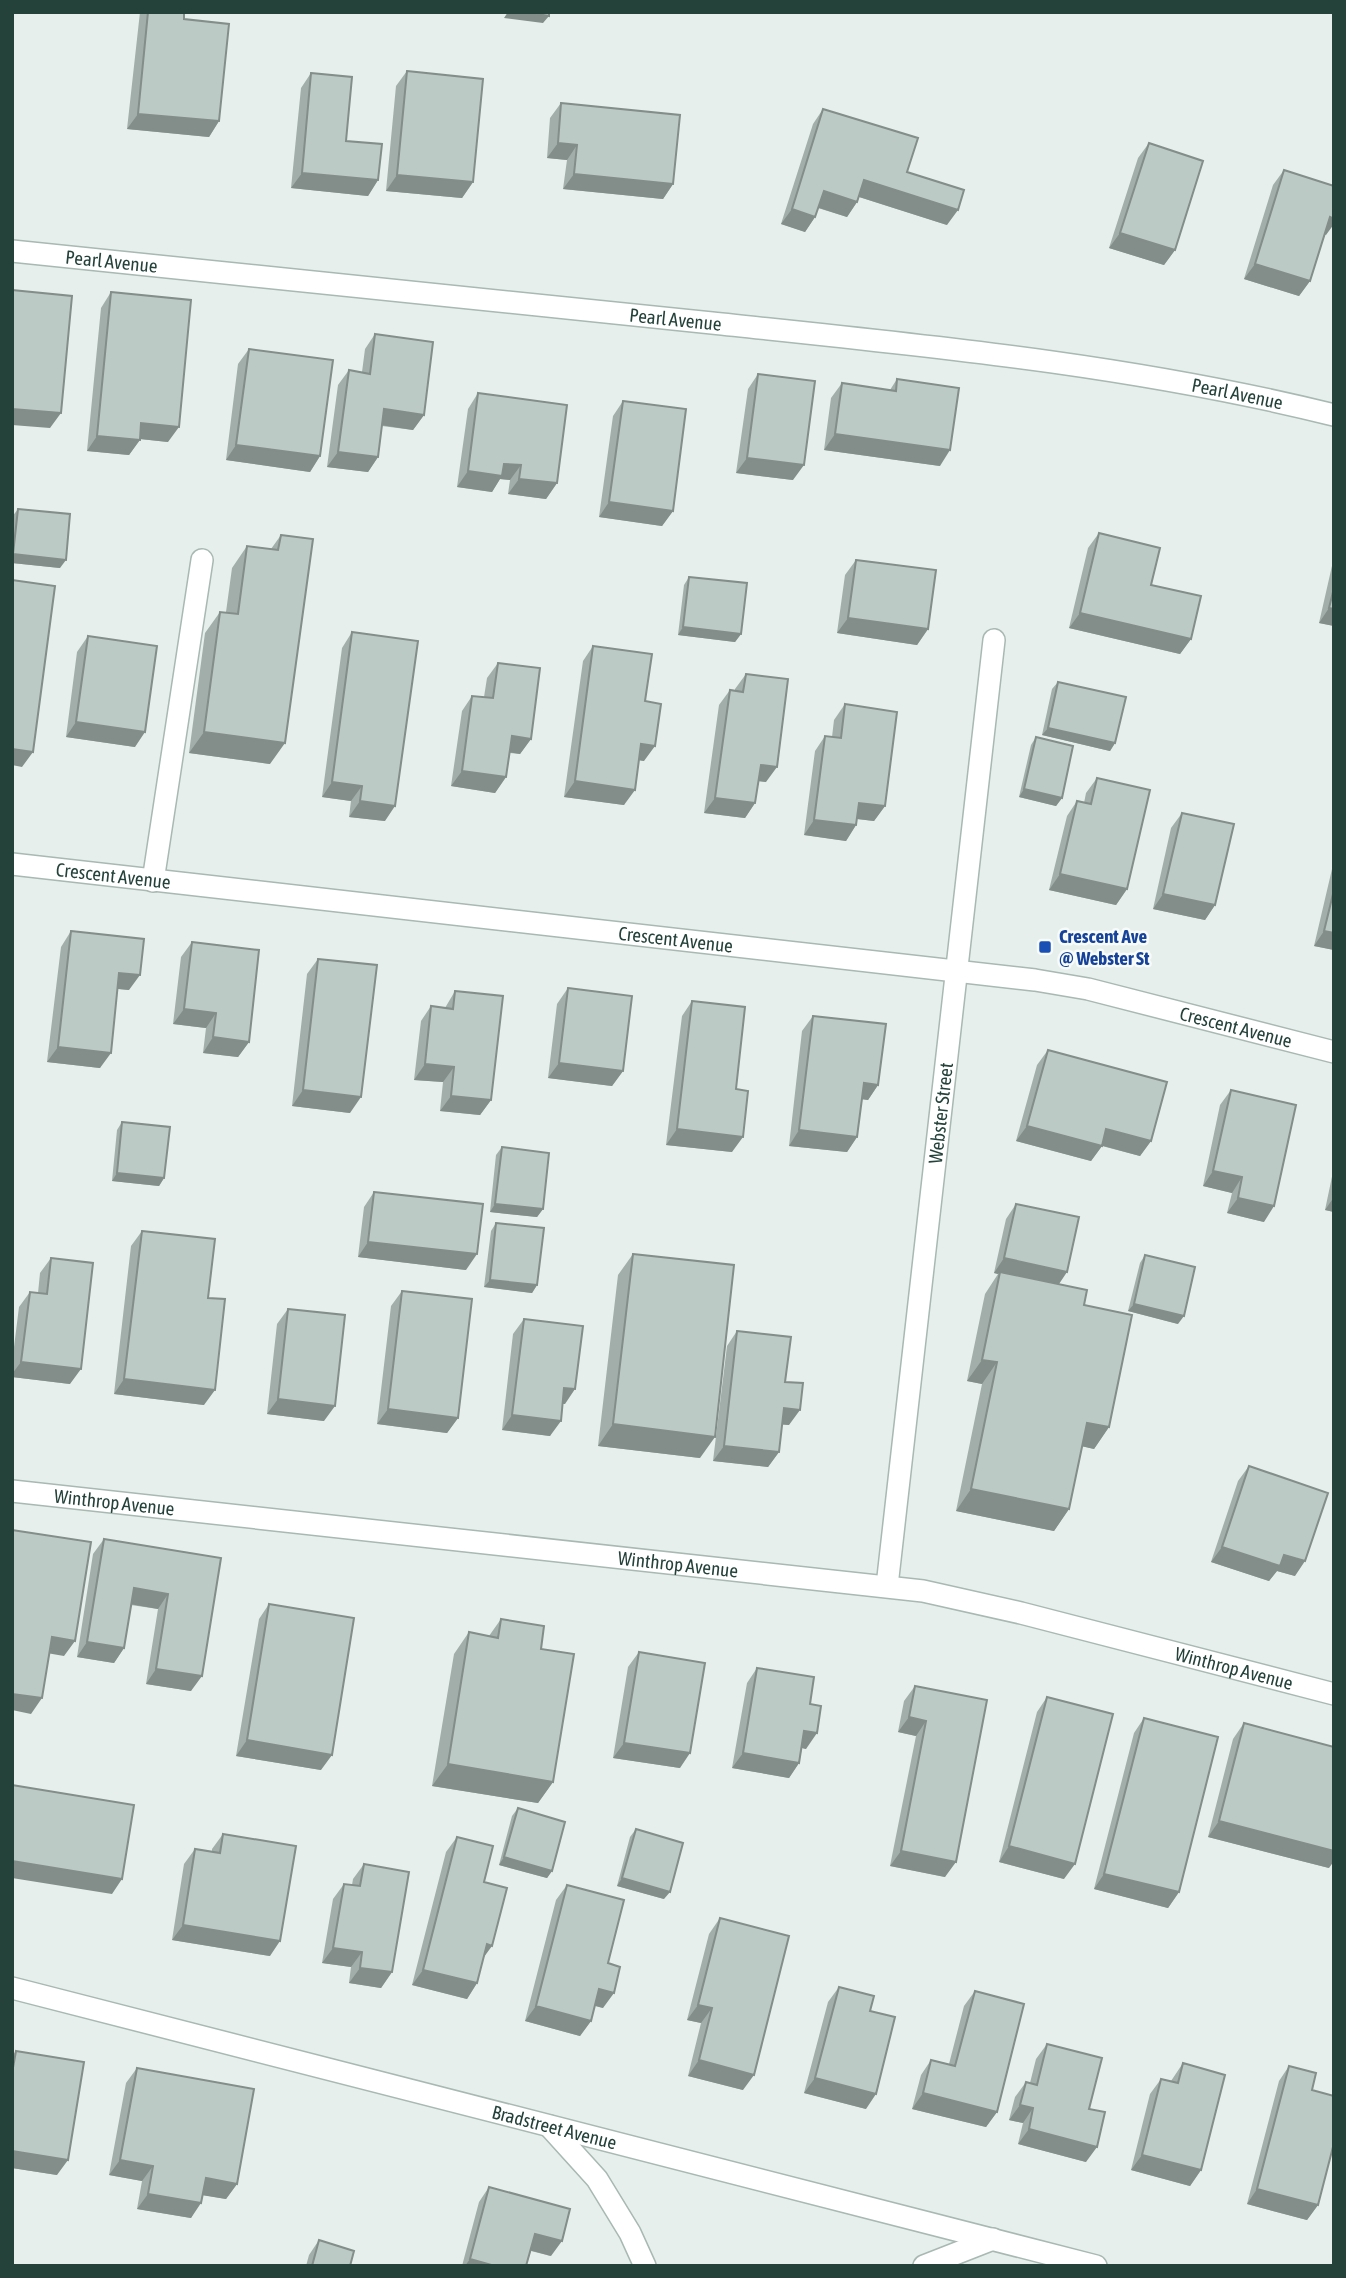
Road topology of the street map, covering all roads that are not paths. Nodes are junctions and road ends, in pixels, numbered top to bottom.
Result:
1 (12, 251) edge
2 (1334, 415) edge
3 (202, 560) dead end
4 (994, 640) dead end
5 (12, 864) edge
6 (153, 880) junction
7 (956, 971) junction
8 (1334, 1052) edge
9 (12, 1491) edge
10 (887, 1586) junction
11 (1334, 1694) edge
12 (12, 1987) edge
13 (550, 2126) junction
14 (993, 2239) junction
15 (645, 2266) edge
16 (924, 2266) edge
17 (1096, 2266) edge

1 - 2 street, Pearl Avenue
3 - 6 street
4 - 7 street, Webster Street
5 - 6 street, Crescent Avenue
6 - 7 street, Crescent Avenue
7 - 8 street, Crescent Avenue
7 - 10 street, Webster Street
9 - 10 street, Winthrop Avenue
10 - 11 street, Winthrop Avenue
12 - 13 street, Bradstreet Avenue
13 - 14 street, Bradstreet Avenue
13 - 15 street
14 - 16 street
14 - 17 street, Bradstreet Avenue

